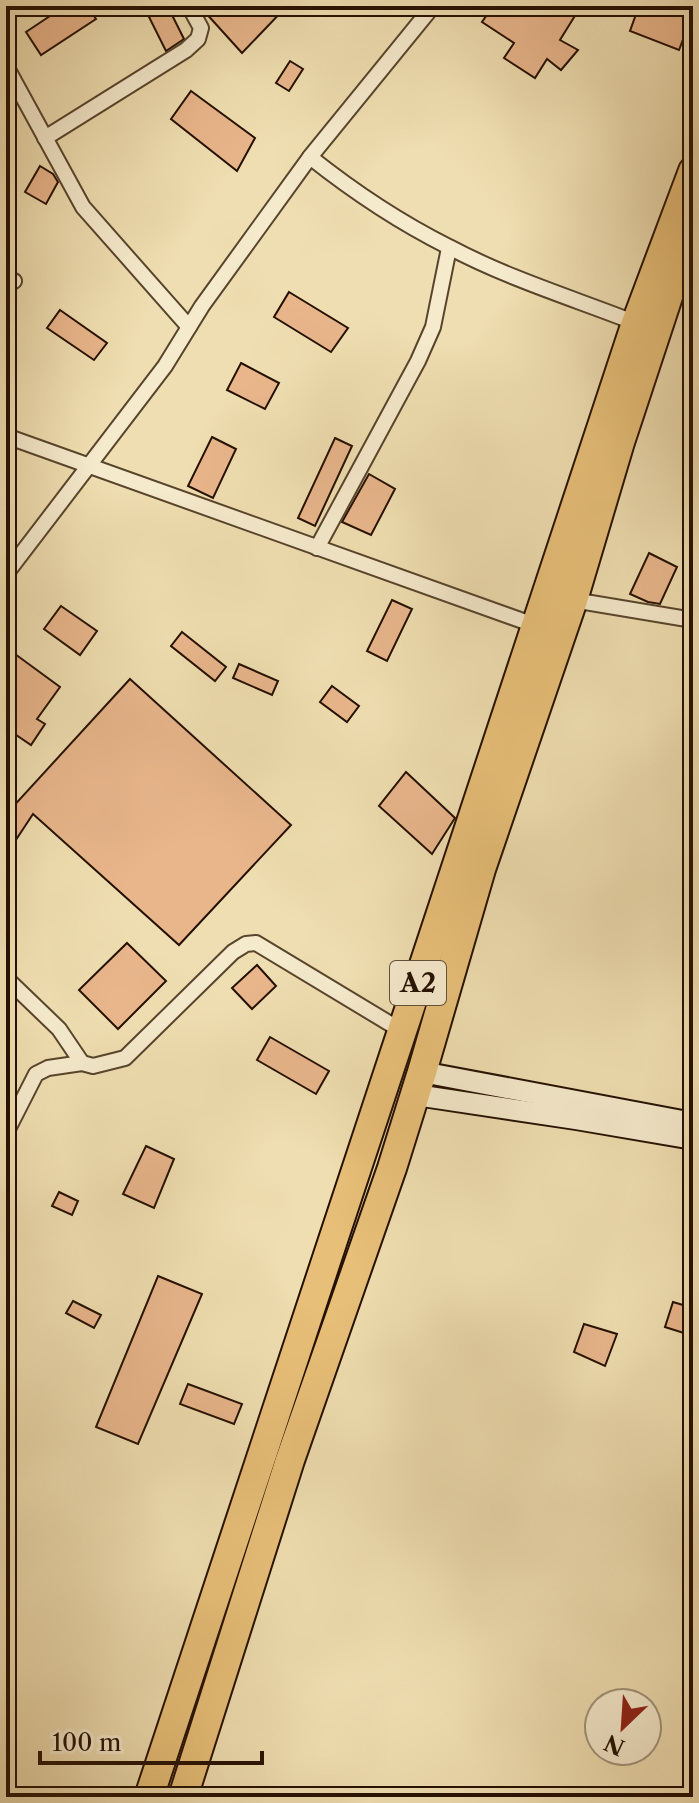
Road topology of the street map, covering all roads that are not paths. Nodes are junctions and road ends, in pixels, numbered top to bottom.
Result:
1 (189, 6) edge
2 (433, 6) edge
3 (6, 66) edge
4 (45, 138) junction
5 (310, 157) junction
6 (693, 171) edge
7 (693, 221) edge
8 (449, 248) junction
9 (636, 323) junction
10 (189, 327) junction
11 (6, 436) edge
12 (89, 466) junction
13 (317, 548) junction
14 (6, 574) edge
15 (573, 600) junction
16 (693, 620) edge
17 (537, 626) junction
18 (6, 978) edge
19 (402, 1031) junction
20 (82, 1063) junction
21 (419, 1084) junction
22 (693, 1123) edge
23 (6, 1133) edge
24 (693, 1139) edge
25 (149, 1797) edge
26 (183, 1797) edge

1 - 4 street
2 - 5 street
3 - 4 street
4 - 10 street
5 - 8 street
5 - 10 street
6 - 9 highway, A2
7 - 15 highway, A2
8 - 9 street
8 - 13 street
9 - 17 highway, A2
10 - 12 street
11 - 12 street
12 - 13 street
12 - 14 street
13 - 17 street
15 - 16 street
15 - 21 highway, A2
17 - 19 highway, A2
18 - 20 street
19 - 20 street
19 - 25 highway, A2
20 - 23 street
21 - 22 street
21 - 24 street
21 - 26 highway, A2

